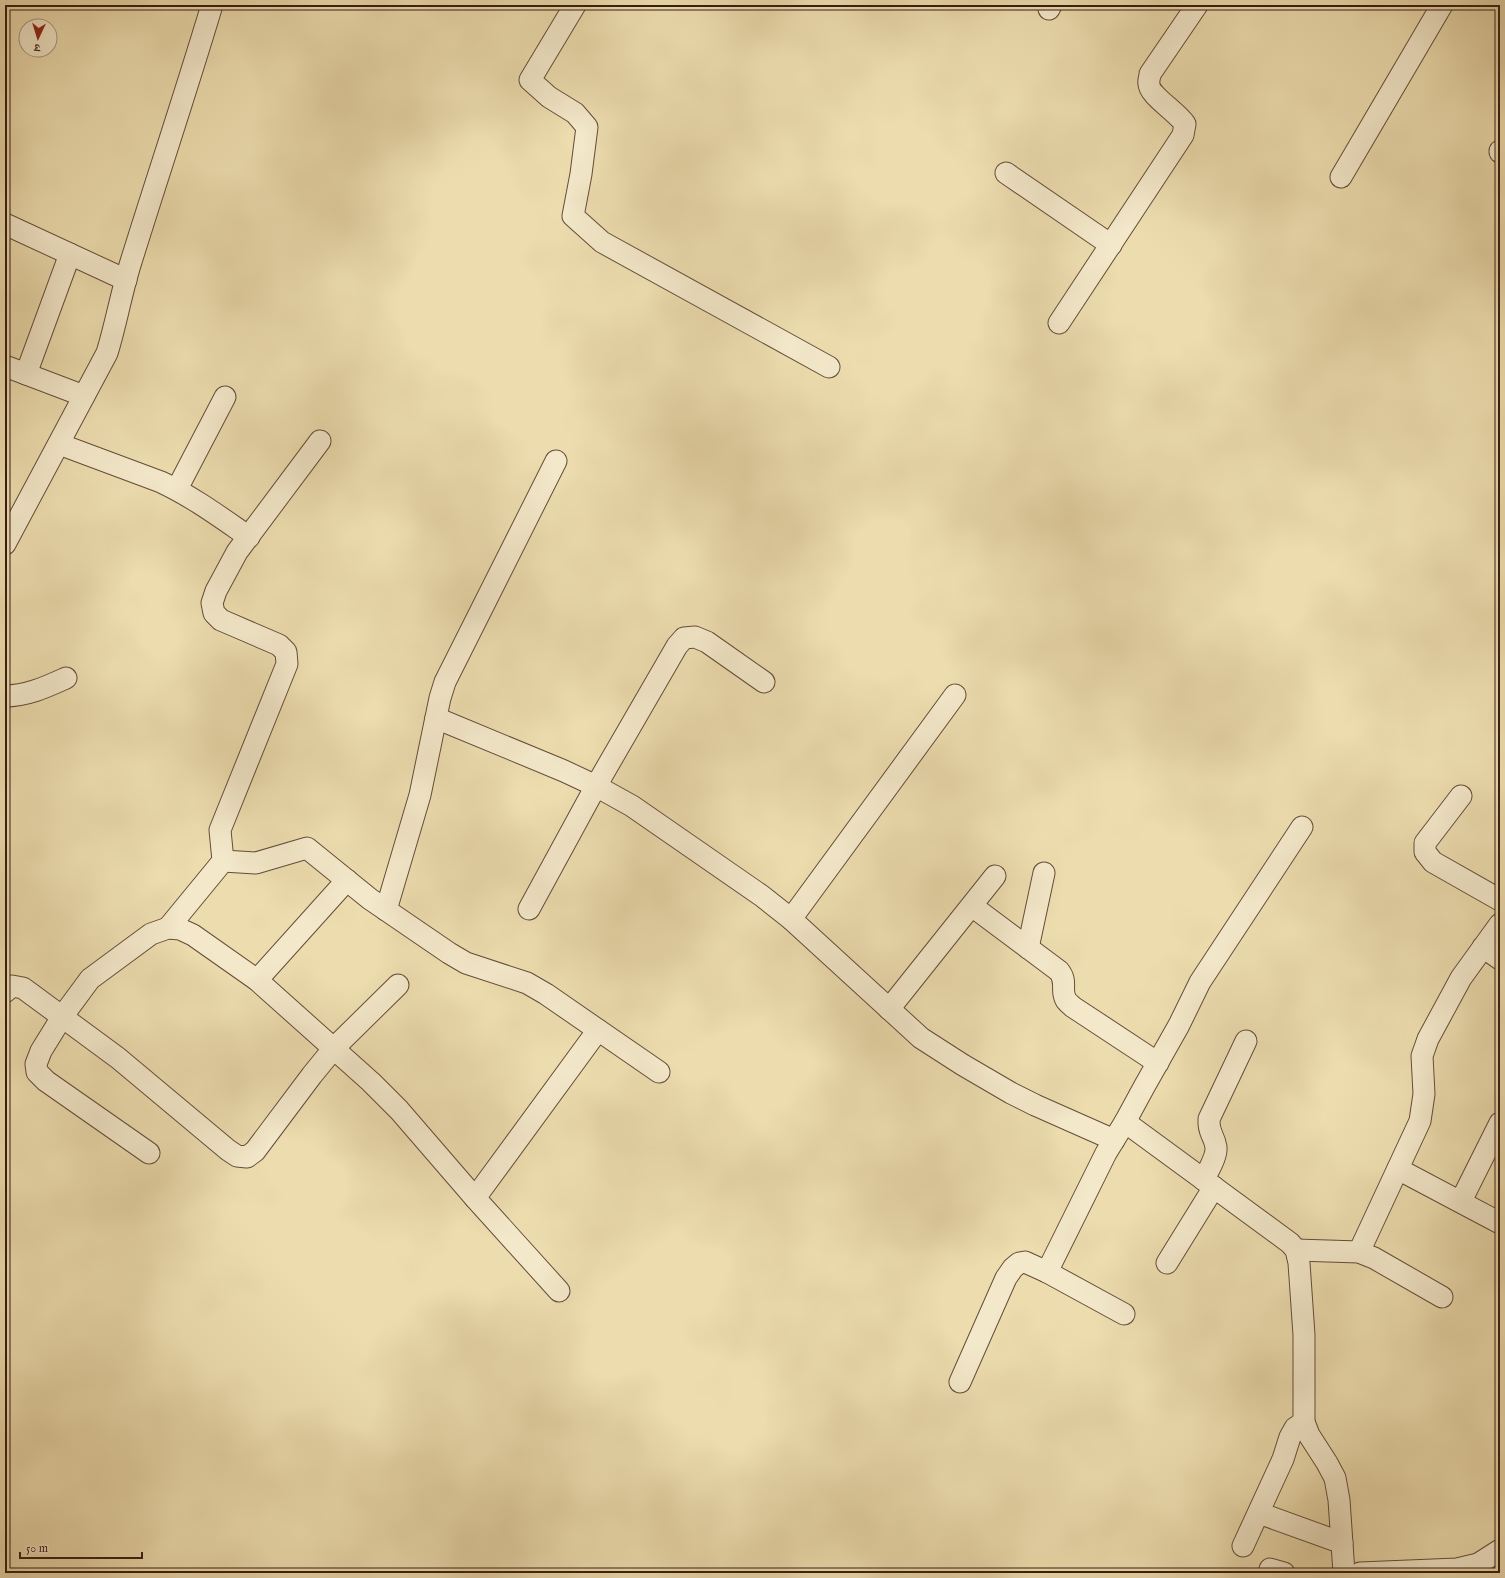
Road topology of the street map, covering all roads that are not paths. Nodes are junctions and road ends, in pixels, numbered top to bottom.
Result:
1 (212, 5) edge
2 (575, 5) edge
3 (1197, 5) edge
4 (1442, 5) edge
5 (1006, 173) dead end
6 (1341, 177) dead end
7 (5, 224) edge
8 (1111, 245) junction
9 (70, 254) junction
10 (126, 280) junction
11 (1059, 323) dead end
12 (5, 366) edge
13 (829, 367) dead end
14 (26, 374) junction
15 (84, 396) junction
16 (225, 397) dead end
17 (320, 441) dead end
18 (59, 444) junction
19 (556, 461) dead end
20 (176, 489) junction
21 (249, 538) junction
22 (5, 544) edge
23 (66, 678) dead end
24 (764, 682) dead end
25 (5, 696) edge
26 (955, 696) dead end
27 (436, 718) junction
28 (596, 786) junction
29 (1461, 796) dead end
30 (1302, 827) dead end
31 (223, 861) junction
32 (1044, 873) dead end
33 (995, 876) dead end
34 (347, 880) junction
35 (1500, 900) edge
36 (972, 906) junction
37 (529, 909) dead end
38 (386, 910) junction
39 (791, 919) junction
40 (1500, 924) edge
41 (168, 928) junction
42 (1483, 947) junction
43 (1028, 948) junction
44 (1500, 959) edge
45 (257, 980) junction
46 (398, 984) dead end
47 (5, 992) edge
48 (889, 1009) junction
49 (62, 1017) junction
50 (598, 1030) junction
51 (1246, 1041) dead end
52 (334, 1048) junction
53 (1158, 1063) junction
54 (658, 1072) dead end
55 (1125, 1122) junction
56 (1500, 1123) edge
57 (1114, 1140) junction
58 (149, 1153) dead end
59 (1398, 1169) junction
60 (1209, 1183) junction
61 (475, 1198) junction
62 (1461, 1201) junction
63 (1500, 1223) edge
64 (1296, 1250) junction
65 (1358, 1252) junction
66 (1167, 1263) dead end
67 (1047, 1272) junction
68 (559, 1291) dead end
69 (1442, 1297) dead end
70 (1124, 1314) dead end
71 (960, 1382) dead end
72 (1304, 1422) junction
73 (1258, 1513) junction
74 (1342, 1543) junction
75 (1243, 1546) dead end
76 (1500, 1550) edge
77 (1344, 1573) edge
78 (1360, 1573) edge

1 - 10 street
2 - 13 street
3 - 8 street
4 - 6 street
5 - 8 street
7 - 9 street
8 - 11 street
9 - 10 street
9 - 14 street
10 - 15 street
12 - 14 street
14 - 15 street
15 - 18 street
16 - 20 street
17 - 21 street
18 - 20 street
18 - 22 street
19 - 27 street
20 - 21 street
21 - 31 street
23 - 25 street
24 - 28 street
26 - 39 street
27 - 28 street
27 - 38 street
28 - 37 street
28 - 39 street
29 - 35 street
30 - 53 street
31 - 34 street
31 - 41 street
32 - 43 street
33 - 36 street
34 - 38 street
34 - 45 street
36 - 43 street
36 - 48 street
38 - 50 street
39 - 48 street
40 - 42 street
41 - 45 street
41 - 49 street
42 - 44 street
42 - 59 street
43 - 53 street
45 - 52 street
46 - 52 street
47 - 49 street
48 - 57 street
49 - 52 street
49 - 58 street
50 - 54 street
50 - 61 street
51 - 60 street
52 - 61 street
53 - 55 street
55 - 57 street
55 - 60 street
56 - 62 street
57 - 67 street
59 - 62 street
59 - 65 street
60 - 64 street
60 - 66 street
61 - 68 street
62 - 63 street
64 - 65 street
64 - 72 street
65 - 69 street
67 - 70 street
67 - 71 street
72 - 73 street
72 - 74 street
73 - 74 street
73 - 75 street
74 - 77 street
76 - 78 street

